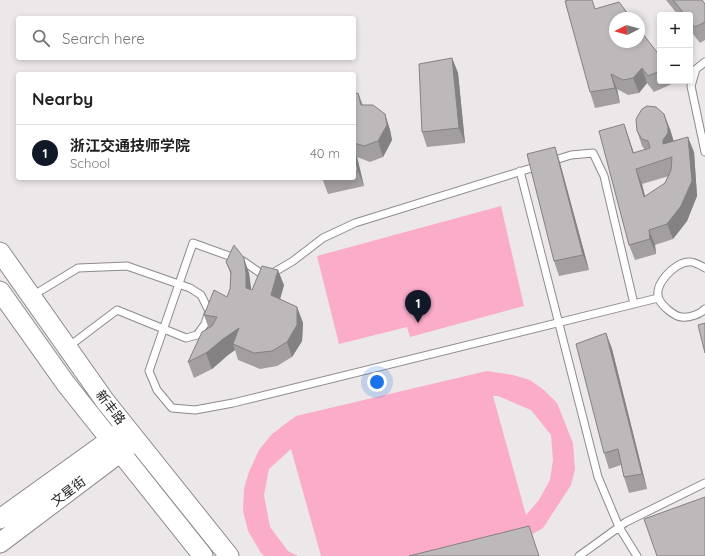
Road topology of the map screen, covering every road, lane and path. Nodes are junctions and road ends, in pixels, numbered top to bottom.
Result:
1 (705, 62) edge
2 (705, 152) edge
3 (520, 171) junction
4 (0, 252) edge
5 (705, 268) edge
6 (179, 284) junction
7 (0, 291) edge
8 (32, 297) junction
9 (658, 298) junction
10 (634, 304) junction
11 (705, 309) edge
12 (559, 323) junction
13 (163, 329) junction
14 (68, 348) junction
15 (132, 434) junction
16 (115, 446) junction
17 (705, 483) edge
18 (0, 519) edge
19 (619, 527) junction
20 (0, 543) edge
21 (202, 556) edge
22 (229, 556) edge
23 (579, 556) edge
24 (637, 556) edge

1 - 2 lane
3 - 6 lane
3 - 10 lane
3 - 12 lane
4 - 8 main road, 新丰路
5 - 9 lane
6 - 8 lane
6 - 13 lane
6 - 13 lane
7 - 16 main road, 新丰路
8 - 14 main road, 新丰路
9 - 10 lane
9 - 11 lane
10 - 12 lane
12 - 13 lane
12 - 19 lane
13 - 14 lane
14 - 15 main road, 新丰路
15 - 16 main road, 文星街
15 - 22 main road, 新丰路
16 - 18 main road, 文星街
16 - 20 main road, 文星街
16 - 21 main road, 新丰路
17 - 19 lane
19 - 23 lane
19 - 24 lane

